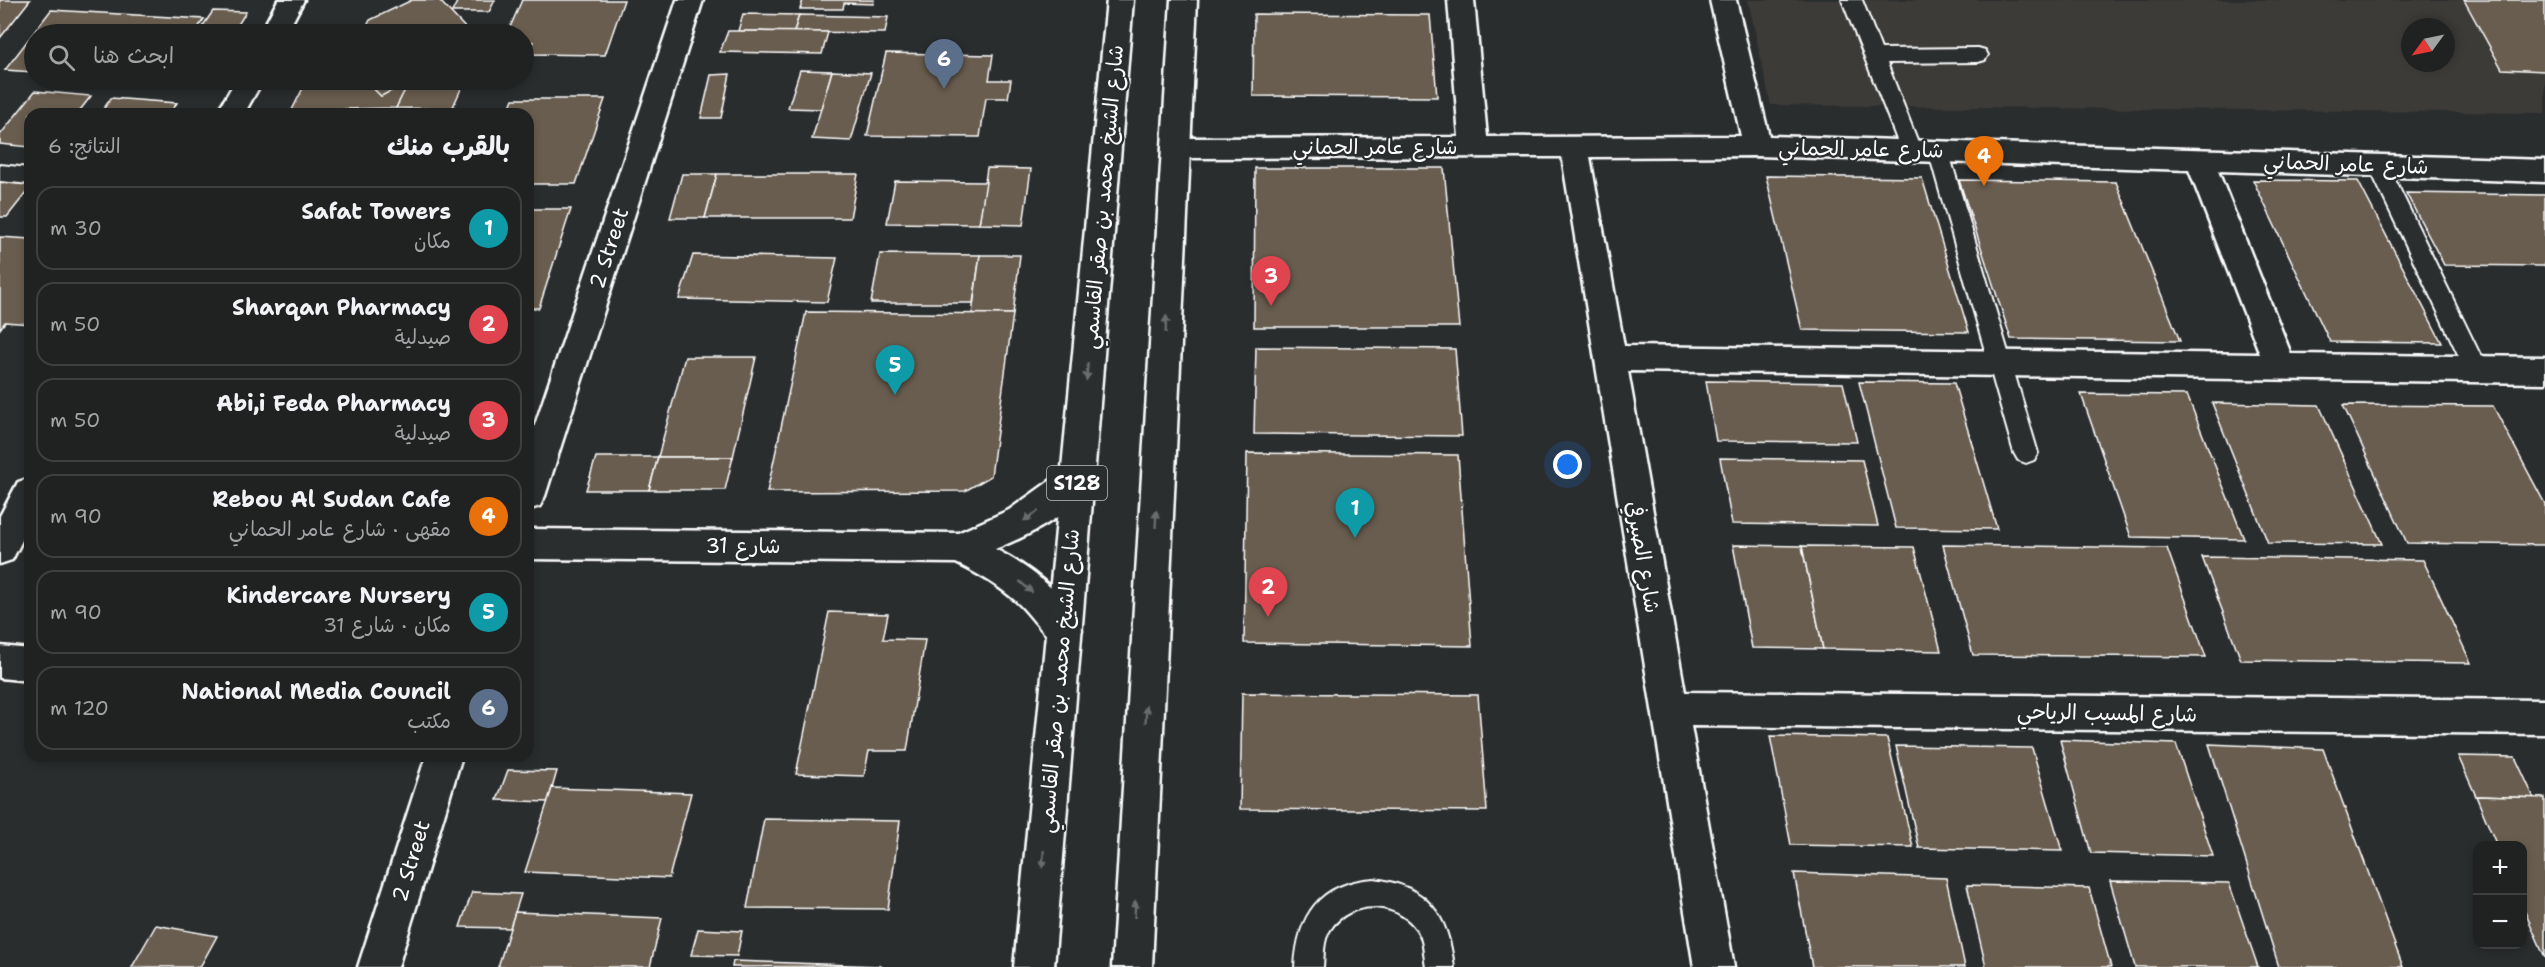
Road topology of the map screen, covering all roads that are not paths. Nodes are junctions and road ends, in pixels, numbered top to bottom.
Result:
1 (291, 0) edge
2 (690, 0) edge
3 (1120, 0) edge
4 (1184, 0) edge
5 (1461, 0) edge
6 (1723, 0) edge
7 (1852, 0) edge
8 (278, 24) edge
9 (1978, 55) dead end
10 (1874, 56) junction
11 (243, 90) edge
12 (233, 108) edge
13 (1574, 146) junction
14 (1757, 146) junction
15 (1474, 147) junction
16 (1176, 148) junction
17 (1924, 150) junction
18 (2198, 158) junction
19 (2378, 165) junction
20 (2545, 171) edge
21 (0, 174) edge
22 (24, 176) edge
23 (1609, 358) junction
24 (1999, 363) junction
25 (2281, 367) junction
26 (2476, 369) junction
27 (2545, 370) edge
28 (2026, 453) dead end
29 (534, 478) edge
30 (1077, 480) junction
31 (24, 503) edge
32 (534, 544) edge
33 (958, 548) junction
34 (0, 549) edge
35 (1064, 630) junction
36 (0, 662) edge
37 (24, 664) edge
38 (1669, 709) junction
39 (2545, 717) edge
40 (442, 762) edge
41 (378, 967) edge
42 (1034, 967) edge
43 (1132, 967) edge
44 (1309, 967) edge
45 (1440, 967) edge
46 (1714, 967) edge

1 - 8 street
2 - 29 street, 2 Street
3 -> 30 street, شارع الشيخ محمد بن صقر القاسمي / S128
4 - 16 street
5 - 15 street
6 - 14 street
7 - 10 lane
9 - 10 lane
10 - 17 lane
11 - 12 street
13 - 14 street, شارع عامر الحماني
13 - 15 street, شارع عامر الحماني
13 - 23 street, شارع الصيرفي
14 - 17 street, شارع عامر الحماني
15 - 16 street, شارع عامر الحماني
43 -> 16 street
17 - 18 street, شارع عامر الحماني
17 - 24 lane
18 - 19 street, شارع عامر الحماني
18 - 25 street
19 - 20 street, شارع عامر الحماني
19 - 26 lane
21 - 22 lane
23 - 24 street
23 - 38 street, شارع الصيرفي
24 - 25 street
24 - 28 lane
25 - 26 street
26 - 27 street
30 -> 33 street, شارع 31
30 - 35 street, شارع الشيخ محمد بن صقر القاسمي / S128
31 - 34 street
32 - 33 street, شارع 31
33 -> 35 street, شارع 31
35 -> 42 street, شارع الشيخ محمد بن صقر القاسمي / S128
36 - 37 street
38 - 39 street, شارع المسيب الرياحي
38 - 46 street, شارع الصيرفي
40 - 41 street, 2 Street
44 - 45 lane

